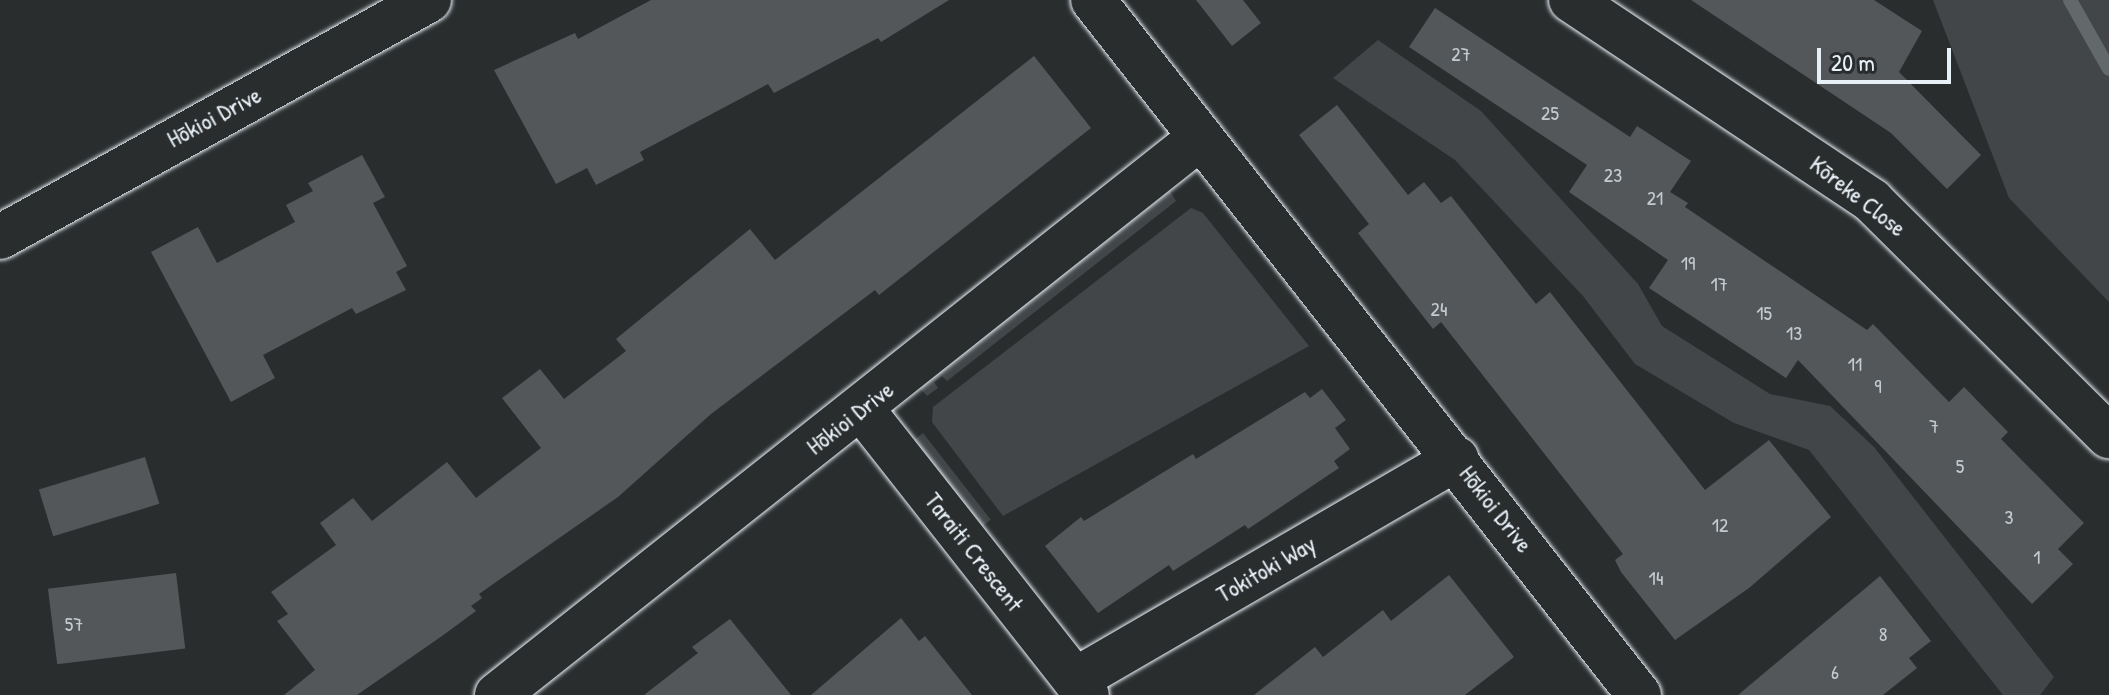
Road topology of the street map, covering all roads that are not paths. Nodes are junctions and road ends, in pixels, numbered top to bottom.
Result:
1 (429, 0) edge
2 (1093, 0) edge
3 (1571, 0) edge
4 (1201, 137) junction
5 (0, 237) edge
6 (861, 408) junction
7 (2109, 436) edge
8 (1457, 459) junction
9 (1081, 688) edge
10 (1622, 690) edge
11 (497, 695) edge

1 - 5 street, Hōkioi Drive
2 - 4 street, Hōkioi Drive
3 - 7 street, Kōreke Close
4 - 6 street, Hōkioi Drive
4 - 8 street, Hōkioi Drive
6 - 9 street, Taraiti Crescent
6 - 11 street, Hōkioi Drive
8 - 9 street, Tokitoki Way
8 - 10 street, Hōkioi Drive

